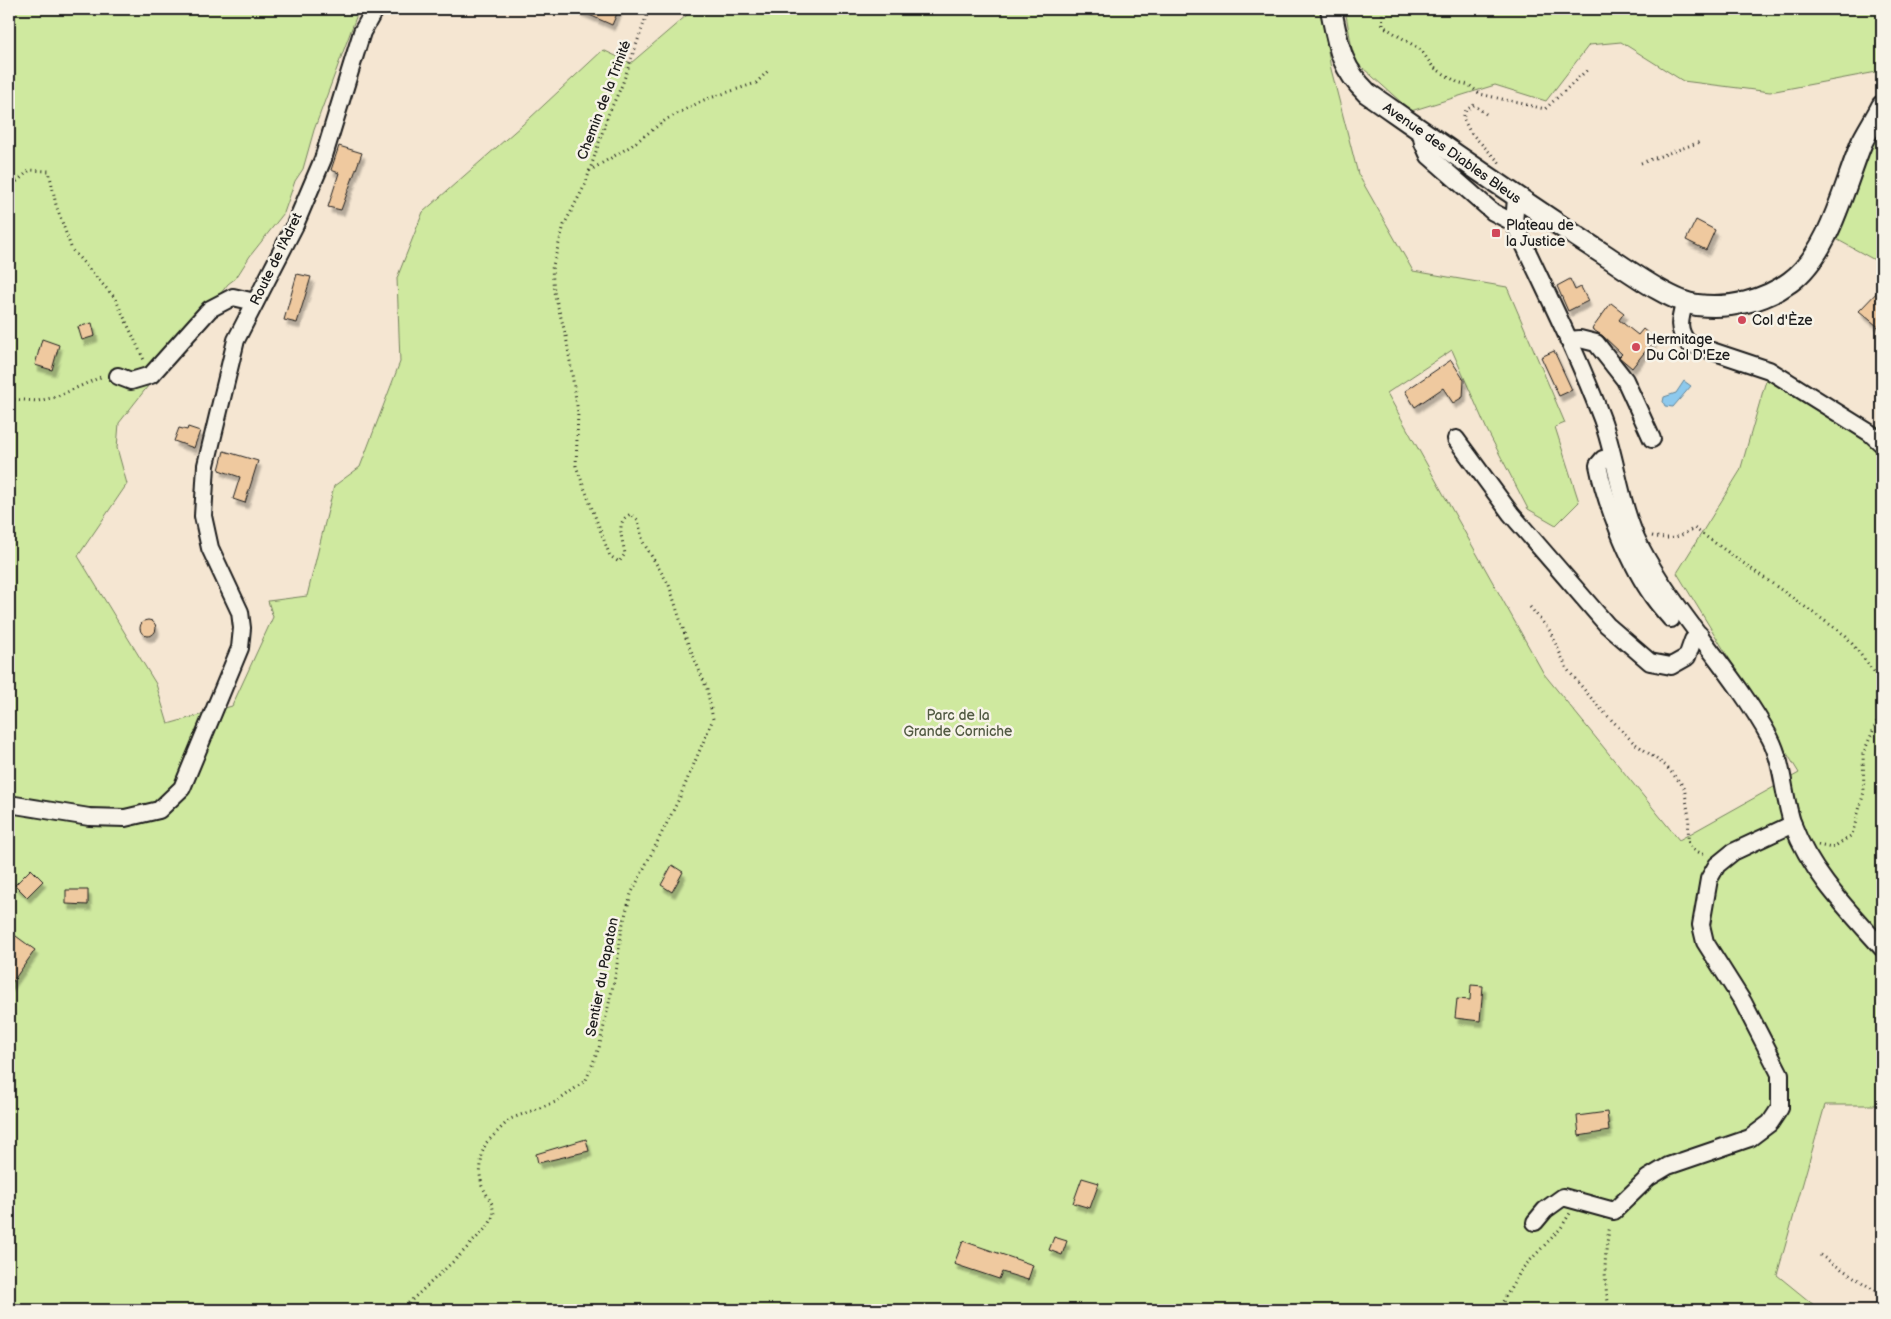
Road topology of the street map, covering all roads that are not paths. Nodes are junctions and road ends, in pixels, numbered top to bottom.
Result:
1 (375, 9) edge
2 (1331, 9) edge
3 (1882, 106) edge
4 (1421, 131) junction
5 (1516, 198) junction
6 (1514, 223) junction
7 (255, 302) junction
8 (1685, 302) junction
9 (1568, 340) junction
10 (118, 376) road end
11 (1456, 439) dead end
12 (1652, 440) dead end
13 (1882, 444) edge
14 (1612, 457) junction
15 (1671, 619) dead end
16 (1700, 635) junction
17 (9, 804) edge
18 (1793, 824) junction
19 (1882, 948) edge
20 (1535, 1222) dead end

1 - 7 street, Route de l'Adret
2 - 4 main road, Avenue des Diables Bleus
3 - 8 main road, Avenue des Diables Bleus
4 - 5 main road, Avenue des Diables Bleus
4 - 6 street
5 - 6 street
5 - 8 main road, Avenue des Diables Bleus
6 - 9 street
7 - 10 street
7 - 17 street, Route de l'Adret
8 - 13 street
9 - 12 street
9 - 14 street
11 - 16 street
14 - 15 street
14 - 16 street
16 - 18 street
18 - 19 street
18 - 20 street

